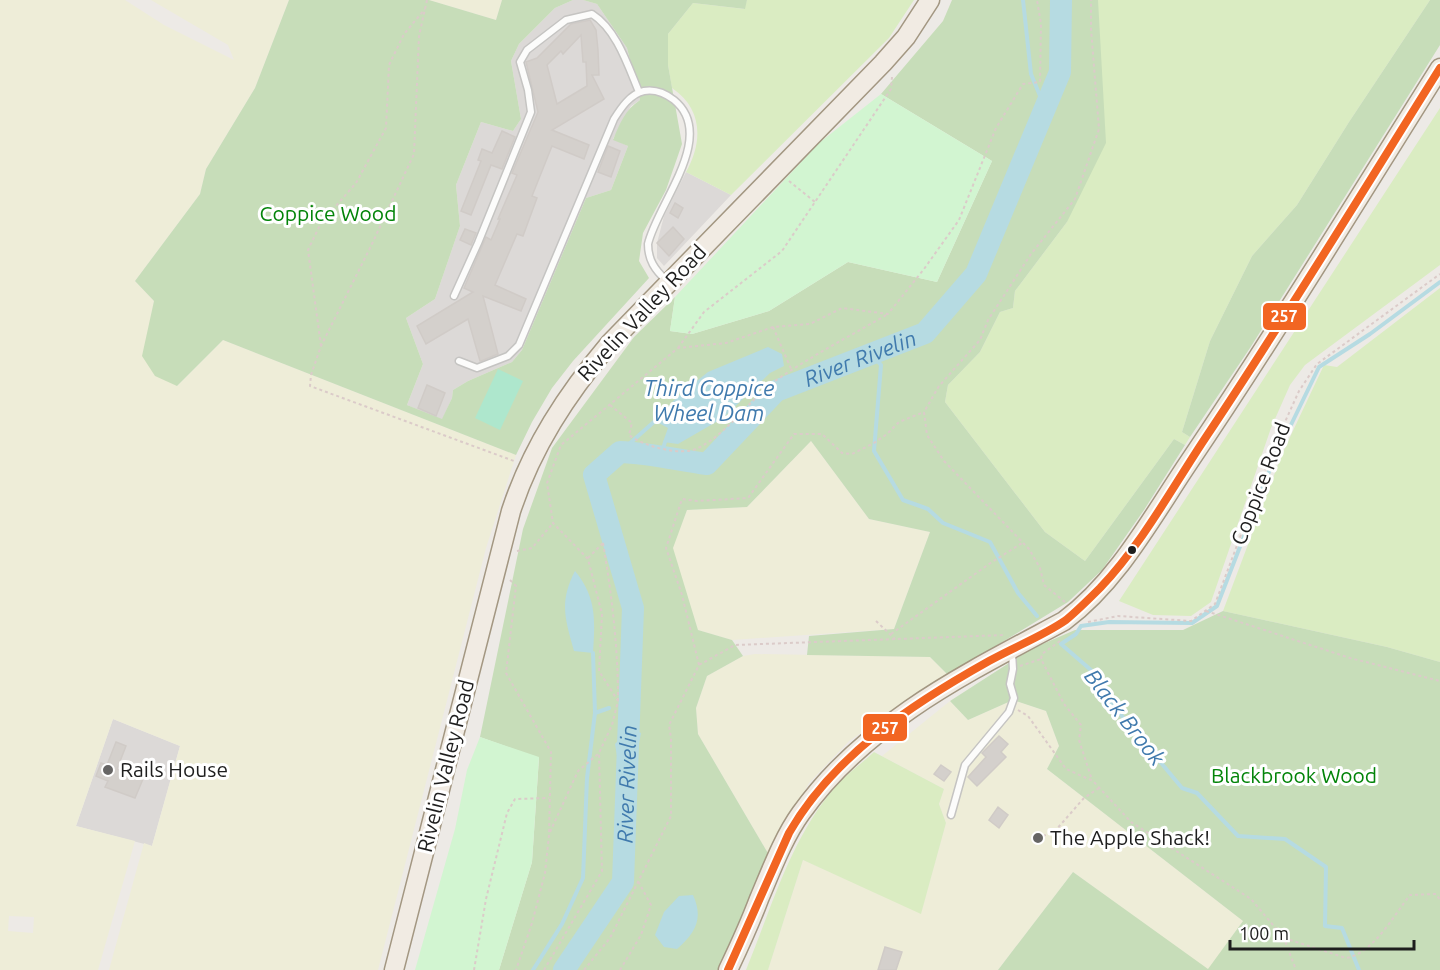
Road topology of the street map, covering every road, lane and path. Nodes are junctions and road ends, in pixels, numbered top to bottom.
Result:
1 (427, 0) edge
2 (930, 0) edge
3 (1036, 0) edge
4 (1091, 0) edge
5 (425, 9) junction
6 (895, 51) junction
7 (1440, 68) edge
8 (639, 92) junction
9 (778, 171) junction
10 (815, 203) junction
11 (1440, 274) edge
12 (669, 283) junction
13 (454, 296) dead end
14 (888, 314) junction
15 (773, 327) junction
16 (321, 346) junction
17 (678, 348) junction
18 (459, 361) dead end
19 (792, 371) junction
20 (610, 405) junction
21 (924, 412) junction
22 (528, 466) junction
23 (553, 523) junction
24 (1023, 543) junction
25 (588, 559) junction
26 (498, 562) junction
27 (1206, 611) junction
28 (876, 621) dead end
29 (1069, 623) junction
30 (891, 634) junction
31 (895, 639) junction
32 (1015, 647) junction
33 (1041, 659) junction
34 (699, 664) junction
35 (1012, 669) junction
36 (1440, 681) edge
37 (618, 700) junction
38 (1012, 706) junction
39 (599, 753) junction
40 (1093, 781) junction
41 (1099, 788) junction
42 (550, 798) junction
43 (951, 814) dead end
44 (549, 835) junction
45 (1043, 836) dead end
46 (638, 881) junction
47 (1440, 900) edge
48 (1284, 938) junction
49 (393, 970) edge
50 (474, 970) edge
51 (516, 970) edge
52 (545, 970) edge
53 (584, 970) edge
54 (620, 970) edge
55 (728, 970) edge
56 (1296, 970) edge

1 - 5 path
2 - 6 main road, Rivelin Valley Road
3 - 14 path
4 - 21 path
5 - 16 path
5 - 16 path
6 - 9 main road, Rivelin Valley Road
6 - 10 path
7 - 29 main road
8 - 12 lane
8 - 13 lane
8 - 18 lane
9 - 10 path
9 - 12 main road, Rivelin Valley Road
10 - 17 path
11 - 27 path, Coppice Road
12 - 22 main road, Rivelin Valley Road
14 - 15 path
14 - 19 path
15 - 17 path
15 - 19 path
16 - 22 path
17 - 20 path
19 - 20 path
20 - 23 path
21 - 24 path
21 - 34 path
22 - 26 main road, Rivelin Valley Road
23 - 25 path
23 - 26 path
24 - 29 path
24 - 30 path
25 - 37 path
25 - 37 path
26 - 42 path
26 - 49 main road, Rivelin Valley Road
27 - 29 path
27 - 36 path
28 - 30 path
29 - 32 main road
29 - 33 path
30 - 31 path
31 - 32 path
31 - 34 path
32 - 35 lane
32 - 55 main road
33 - 35 path
33 - 40 path
34 - 46 path
35 - 38 lane
37 - 39 path
38 - 40 path
38 - 43 lane
39 - 44 path
39 - 52 path
40 - 41 path
41 - 45 path
41 - 48 path
42 - 44 path
42 - 50 path
44 - 51 path
46 - 53 path
46 - 54 path
47 - 48 path
48 - 56 path

